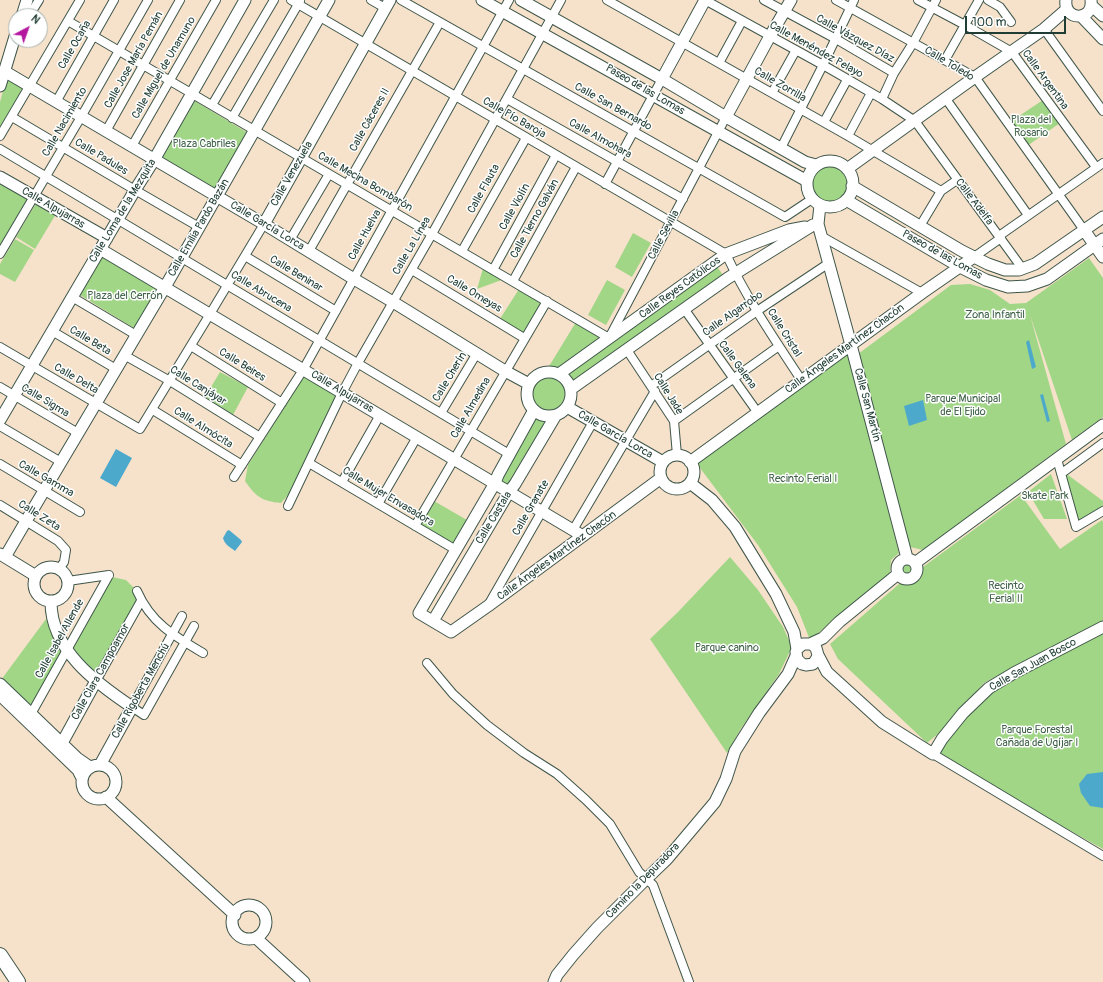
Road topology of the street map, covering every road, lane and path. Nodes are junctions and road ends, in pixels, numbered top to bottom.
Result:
1 (80, 0) edge
2 (114, 0) edge
3 (148, 0) edge
4 (180, 0) edge
5 (216, 0) edge
6 (245, 0) edge
7 (274, 0) edge
8 (329, 0) edge
9 (370, 0) edge
10 (401, 0) edge
11 (482, 0) edge
12 (509, 0) edge
13 (521, 0) edge
14 (561, 0) edge
15 (607, 0) edge
16 (705, 0) edge
17 (764, 0) edge
18 (791, 0) edge
19 (836, 0) edge
20 (918, 0) edge
21 (979, 0) edge
22 (988, 0) edge
23 (296, 1) edge
24 (1091, 2) edge
25 (388, 4) edge
26 (853, 4) edge
27 (934, 4) edge
28 (1067, 5) edge
29 (502, 11) junction
30 (785, 12) junction
31 (1081, 16) junction
32 (1103, 16) edge
33 (319, 17) junction
34 (552, 17) junction
35 (68, 20) junction
36 (742, 20) junction
37 (440, 22) junction
38 (1011, 22) dead end
39 (965, 25) junction
40 (1044, 29) junction
41 (543, 33) junction
42 (94, 35) junction
43 (770, 36) junction
44 (1103, 38) edge
45 (836, 39) junction
46 (682, 42) junction
47 (913, 43) junction
48 (366, 44) junction
49 (483, 46) junction
50 (11, 48) edge
51 (119, 50) junction
52 (796, 50) junction
53 (1012, 52) junction
54 (945, 60) junction
55 (719, 63) junction
56 (144, 64) junction
57 (823, 65) junction
58 (523, 69) junction
59 (411, 70) junction
60 (4, 71) junction
61 (894, 73) junction
62 (975, 77) junction
63 (170, 79) junction
64 (662, 79) junction
65 (747, 79) junction
66 (847, 80) junction
67 (0, 86) edge
68 (30, 87) junction
69 (192, 93) junction
70 (772, 93) junction
71 (871, 93) junction
72 (653, 95) junction
73 (455, 96) junction
74 (507, 99) junction
75 (882, 99) junction
76 (946, 99) junction
77 (56, 102) junction
78 (212, 105) junction
79 (800, 110) junction
80 (1103, 112) edge
81 (12, 117) junction
82 (81, 117) junction
83 (726, 117) junction
84 (232, 118) junction
85 (495, 120) junction
86 (915, 121) junction
87 (824, 122) junction
88 (254, 130) junction
89 (106, 131) junction
90 (633, 131) junction
91 (718, 132) junction
92 (0, 136) edge
93 (848, 136) junction
94 (526, 138) junction
95 (132, 146) junction
96 (63, 147) junction
97 (780, 148) junction
98 (0, 149) edge
99 (874, 151) junction
100 (556, 155) junction
101 (301, 157) junction
102 (154, 160) junction
103 (617, 161) junction
104 (1103, 163) edge
105 (816, 165) junction
106 (576, 167) junction
107 (1096, 167) junction
108 (699, 168) junction
109 (848, 169) junction
110 (329, 174) junction
111 (46, 176) junction
112 (0, 177) edge
113 (957, 180) junction
114 (807, 181) junction
115 (347, 184) junction
116 (605, 184) junction
117 (852, 186) junction
118 (134, 190) junction
119 (941, 191) junction
120 (1058, 194) junction
121 (34, 196) junction
122 (217, 196) junction
123 (683, 199) junction
124 (846, 200) junction
125 (816, 202) junction
126 (392, 210) junction
127 (1028, 215) junction
128 (1103, 217) edge
129 (118, 219) junction
130 (670, 222) junction
131 (264, 224) junction
132 (815, 224) junction
133 (920, 226) junction
134 (199, 227) junction
135 (1084, 230) junction
136 (432, 234) junction
137 (822, 236) junction
138 (1000, 237) junction
139 (107, 238) junction
140 (290, 240) junction
141 (1099, 242) edge
142 (100, 249) junction
143 (309, 251) junction
144 (462, 251) junction
145 (0, 254) edge
146 (726, 254) junction
147 (245, 256) junction
148 (182, 257) junction
149 (974, 257) junction
150 (1103, 257) edge
151 (829, 263) junction
152 (960, 267) junction
153 (1022, 268) junction
154 (412, 270) junction
155 (493, 270) junction
156 (735, 274) junction
157 (354, 279) junction
158 (513, 281) junction
159 (1032, 284) junction
160 (228, 285) junction
161 (165, 287) junction
162 (922, 293) junction
163 (72, 297) junction
164 (546, 301) junction
165 (393, 302) junction
166 (685, 310) junction
167 (336, 311) junction
168 (757, 311) junction
169 (210, 314) junction
170 (52, 331) junction
171 (136, 335) junction
172 (524, 338) junction
173 (610, 338) junction
174 (320, 340) junction
175 (709, 344) junction
176 (851, 345) junction
177 (191, 346) junction
178 (779, 346) junction
179 (0, 347) edge
180 (626, 350) junction
181 (477, 353) junction
182 (124, 356) junction
183 (358, 363) junction
184 (32, 366) junction
185 (116, 369) junction
186 (303, 370) junction
187 (505, 371) junction
188 (559, 374) junction
189 (733, 378) junction
190 (802, 381) junction
191 (170, 382) junction
192 (529, 384) junction
193 (0, 387) edge
194 (571, 388) junction
195 (653, 388) junction
196 (342, 393) junction
197 (14, 396) junction
198 (282, 403) junction
199 (96, 404) junction
200 (567, 407) junction
201 (153, 410) junction
202 (534, 410) junction
203 (441, 413) junction
204 (758, 413) junction
205 (380, 415) junction
206 (556, 415) junction
207 (0, 420) edge
208 (674, 421) junction
209 (593, 422) junction
210 (1103, 425) edge
211 (0, 426) edge
212 (140, 429) joint
213 (470, 430) junction
214 (78, 434) junction
215 (260, 437) junction
216 (417, 437) junction
217 (625, 440) junction
218 (1103, 443) edge
219 (509, 454) junction
220 (677, 455) junction
221 (454, 459) junction
222 (1057, 459) junction
223 (61, 462) junction
224 (663, 462) junction
225 (690, 462) junction
226 (309, 463) junction
227 (0, 464) edge
228 (242, 465) junction
229 (1062, 473) junction
230 (234, 477) dead end
231 (661, 478) junction
232 (342, 482) junction
233 (495, 483) junction
234 (690, 483) junction
235 (44, 491) junction
236 (509, 492) junction
237 (378, 504) junction
238 (0, 505) edge
239 (288, 506) dead end
240 (80, 512) dead end
241 (542, 512) junction
242 (1103, 512) edge
243 (26, 521) junction
244 (415, 526) junction
245 (573, 530) junction
246 (583, 536) junction
247 (456, 550) junction
248 (3, 556) edge
249 (911, 561) junction
250 (59, 569) junction
251 (898, 574) junction
252 (36, 576) junction
253 (68, 581) junction
254 (137, 591) dead end
255 (141, 601) junction
256 (51, 602) junction
257 (488, 606) junction
258 (182, 616) dead end
259 (433, 621) junction
260 (194, 626) dead end
261 (1103, 627) edge
262 (172, 634) junction
263 (185, 642) junction
264 (808, 649) junction
265 (67, 650) junction
266 (203, 652) dead end
267 (427, 662) dead end
268 (808, 665) junction
269 (827, 672) junction
270 (788, 674) junction
271 (96, 681) junction
272 (0, 684) edge
273 (0, 695) edge
274 (132, 707) junction
275 (31, 714) junction
276 (62, 743) junction
277 (933, 754) junction
278 (95, 766) junction
279 (82, 778) junction
280 (106, 797) junction
281 (1103, 856) edge
282 (646, 879) junction
283 (235, 915) junction
284 (256, 938) junction
285 (0, 955) edge
286 (18, 982) edge
287 (304, 982) edge
288 (554, 982) edge
289 (688, 982) edge

1 - 35 street
2 - 42 street, Calle Ocaña
3 - 51 street, Calle Nacimiento
4 - 56 street, Calle Jose María Pemán
5 - 63 street, Calle Miguel de Unamuno
6 - 69 street, Calle Loma de la Mezquita
7 - 78 street
8 - 33 street, Calle Emilia Pardo Bazán
9 - 25 street
10 - 37 street, Calle San Bernardo
11 - 29 street, Paseo de las Lomas
12 - 29 street, Calle Huelva
13 - 34 street, Paseo de las Lomas
14 - 34 street, Calle La Línea
15 - 46 street, Calle Zorrilla
16 - 36 street, Calle Menéndez Pelayo
16 - 46 street
17 - 30 street, Calle Vázquez Díaz
18 - 30 street
19 - 26 street, Calle Toledo
20 - 27 street, Calle Argentina
21 - 39 street
22 - 38 street
23 - 33 street, Calle Pío Baroja
23 - 84 street
24 - 31 street
24 - 32 street
25 - 48 street, Calle Venezuela
26 - 45 street
26 - 47 street, Calle Toledo
27 - 39 street, Calle Argentina
27 - 47 street
28 - 31 street
28 - 40 street
29 - 41 street, Paseo de las Lomas
29 - 49 street, Calle Huelva
30 - 43 street
30 - 45 street, Calle Vázquez Díaz
31 - 44 street
33 - 48 street, Calle Pío Baroja
33 - 88 street, Calle Emilia Pardo Bazán
34 - 41 street, Calle La Línea
34 - 64 street, Paseo de las Lomas
35 - 42 street, Calle Mecina Bombarón
35 - 68 street
36 - 43 street, Calle Menéndez Pelayo
36 - 55 street
37 - 49 street, Calle San Bernardo
37 - 59 street, Calle Cáceres II
39 - 53 street, Calle Argentina
39 - 54 street
40 - 53 street
40 - 80 street
41 - 58 street, Calle La Línea
41 - 72 street, Paseo de las Lomas
42 - 51 street, Calle Mecina Bombarón
42 - 77 street, Calle Ocaña
43 - 52 street, Calle Menéndez Pelayo
43 - 65 street
45 - 57 street
45 - 61 street, Calle Vázquez Díaz
46 - 55 street, Calle Zorrilla
46 - 64 street
47 - 54 street, Calle Toledo
47 - 61 street
48 - 59 street, Calle Pío Baroja
48 - 101 street, Calle Venezuela
49 - 58 street, Calle San Bernardo
49 - 73 street, Calle Huelva
50 - 60 street
51 - 56 street, Calle Mecina Bombarón
51 - 82 street, Calle Nacimiento
52 - 57 street, Calle Menéndez Pelayo
52 - 70 street
53 - 62 street
53 - 107 street, Calle Argentina
54 - 62 street, Calle Toledo
55 - 65 street, Calle Zorrilla
56 - 63 street, Calle Mecina Bombarón
56 - 89 street, Calle Jose María Pemán
57 - 66 street, Calle Menéndez Pelayo
57 - 79 street
58 - 74 street, Calle La Línea
58 - 90 street, Calle San Bernardo
59 - 73 street, Calle Pío Baroja
59 - 115 street, Calle Cáceres II
60 - 67 street
60 - 68 street, Calle García Lorca
61 - 75 street
62 - 76 street
62 - 120 street, Calle Toledo
63 - 69 street, Calle Mecina Bombarón
63 - 95 street, Calle Miguel de Unamuno
64 - 72 street
64 - 83 street, Paseo de las Lomas
65 - 70 street, Calle Zorrilla
65 - 83 street
66 - 71 street, Calle Menéndez Pelayo
66 - 87 street
68 - 77 street, Calle García Lorca
68 - 81 street
69 - 78 street, Calle Mecina Bombarón
69 - 102 street, Calle Loma de la Mezquita
70 - 79 street, Calle Zorrilla
71 - 75 street, Calle Menéndez Pelayo
71 - 93 street
72 - 90 street
72 - 91 street, Paseo de las Lomas
73 - 85 street, Calle Pío Baroja
73 - 126 street, Calle Huelva
74 - 85 street, Calle La Línea
74 - 103 street, Calle Almohara
75 - 86 street, Calle Menéndez Pelayo
76 - 86 street
76 - 127 street
77 - 82 street, Calle García Lorca
78 - 84 street, Calle Mecina Bombarón
79 - 87 street, Calle Zorrilla
79 - 97 street
81 - 92 street
81 - 96 street, Calle Padules
82 - 89 street, Calle García Lorca
82 - 96 street, Calle Nacimiento
83 - 91 street, Calle Sevilla
83 - 97 street, Paseo de las Lomas
84 - 88 street, Calle Mecina Bombarón
85 - 94 street, Calle Pío Baroja
85 - 136 street, Calle La Línea
86 - 99 street
86 - 113 street, Calle Adelfa
87 - 93 street, Calle Zorrilla
88 - 101 street, Calle Mecina Bombarón
88 - 122 street, Calle Emilia Pardo Bazán
89 - 95 street, Calle García Lorca
90 - 103 street
90 - 108 street, Calle San Bernardo
91 - 108 street, Calle Sevilla
91 - 114 street, Paseo de las Lomas
93 - 99 street, Calle Zorrilla
94 - 100 street, Calle Pío Baroja
94 - 144 street, Calle Flauta
95 - 102 street, Calle García Lorca
96 - 111 street, Calle Nacimiento
96 - 118 street, Calle Padules
97 - 105 street, Paseo de las Lomas
98 - 111 street, Calle Abrucena
99 - 109 street
99 - 119 street, Calle Zorrilla
100 - 106 street, Calle Pío Baroja
100 - 155 street, Calle Violín
101 - 110 street, Calle Mecina Bombarón
101 - 131 street, Calle Venezuela
102 - 118 street, Calle Loma de la Mezquita
102 - 122 street, Calle García Lorca
103 - 116 street
103 - 123 street, Calle Almohara
104 - 107 street, Calle Ángeles Martínez Chacón
105 - 109 street
105 - 114 street
106 - 116 street, Calle Pío Baroja
106 - 158 street, Calle Tierno Galván
107 - 120 street, Calle Ángeles Martínez Chacón
108 - 123 street, Calle Sevilla
108 - 125 street, Calle San Bernardo
109 - 117 street
110 - 115 street, Calle Mecina Bombarón
110 - 140 street
111 - 121 street, Calle Nacimiento
111 - 129 street, Calle Abrucena
112 - 121 street, Calle Alpujarras
113 - 119 street
113 - 138 street, Calle Adelfa
114 - 125 street
115 - 126 street, Calle Mecina Bombarón
115 - 143 street, Calle Cáceres II
116 - 130 street, Calle Pío Baroja
117 - 124 street
117 - 133 street, Paseo de las Lomas
118 - 129 street, Calle Loma de la Mezquita
118 - 134 street, Calle Padules
119 - 133 street
120 - 127 street, Calle Ángeles Martínez Chacón
120 - 135 street, Calle Toledo
121 - 139 street, Calle Alpujarras
121 - 145 street, Calle Nacimiento
122 - 131 street, Calle García Lorca
122 - 134 street, Calle Emilia Pardo Bazán
123 - 130 street, Calle Sevilla
124 - 125 street
124 - 152 street, Paseo de las Lomas
125 - 132 street, Calle San Martín
126 - 136 street, Calle Mecina Bombarón
126 - 157 street, Calle Huelva
127 - 138 street, Calle Ángeles Martínez Chacón
128 - 135 street, Paseo de las Lomas
129 - 139 street, Calle Loma de la Mezquita
129 - 148 street, Calle Abrucena
130 - 146 street, Calle Pío Baroja
130 - 173 street, Calle Sevilla
131 - 140 street, Calle García Lorca
131 - 147 street, Calle Venezuela
132 - 137 street, Calle San Martín
132 - 146 street, Calle Reyes Católicos
132 - 156 street, Calle Reyes Católicos
133 - 149 street, Paseo de las Lomas
134 - 148 street, Calle Emilia Pardo Bazán
135 - 141 street, Calle Toledo
135 - 153 street, Paseo de las Lomas
136 - 144 street, Calle Mecina Bombarón
136 - 154 street, Calle La Línea
137 - 151 street, Calle San Martín
137 - 162 street
138 - 149 street, Calle Ángeles Martínez Chacón
138 - 153 street, Calle Adelfa
139 - 142 street, Calle Loma de la Mezquita
140 - 143 street, Calle García Lorca
141 - 150 street, Calle Toledo
141 - 159 street, Paseo de las Lomas
142 - 161 street, Calle Alpujarras
142 - 163 street, Calle Loma de la Mezquita
143 - 157 street, Calle García Lorca
144 - 155 street, Calle Mecina Bombarón
146 - 156 street, Calle Cristal
146 - 173 street, Calle Reyes Católicos
147 - 160 street, Calle Venezuela
147 - 167 street, Calle Beninar
148 - 160 street, Calle Abrucena
148 - 161 street, Calle Emilia Pardo Bazán
149 - 152 street, Calle Ángeles Martínez Chacón
149 - 153 street, Paseo de las Lomas
151 - 168 street, Calle Algarrobo
151 - 176 street, Calle San Martín
152 - 159 street, Paseo de las Lomas
152 - 162 street, Calle Ángeles Martínez Chacón
153 - 159 street, Calle Adelfa
154 - 165 street, Calle La Línea
154 - 172 street, Calle Omeyas
155 - 158 street, Calle Mecina Bombarón
156 - 166 street, Calle Reyes Católicos
156 - 168 street, Calle Cristal
157 - 165 street, Calle García Lorca
157 - 167 street, Calle Huelva
158 - 164 street, Calle Mecina Bombarón
160 - 169 street, Calle Venezuela
160 - 174 street, Calle Abrucena
161 - 169 street, Calle Alpujarras
161 - 171 street, Calle Emilia Pardo Bazán
162 - 176 street, Calle Ángeles Martínez Chacón
163 - 170 street, Calle Loma de la Mezquita
163 - 171 street
164 - 172 street, Calle Almedina
164 - 173 street, Calle Mecina Bombarón
165 - 181 street, Calle García Lorca
165 - 183 street, Calle La Línea
166 - 175 street, Calle Galena
166 - 180 street, Calle Reyes Católicos
167 - 174 street, Calle Huelva
168 - 175 street, Calle Algarrobo
168 - 178 street, Calle Cristal
169 - 177 street, Calle Venezuela
169 - 186 street, Calle Alpujarras
170 - 184 street, Calle Loma de la Mezquita
170 - 185 street, Calle Beta
171 - 182 street, Calle Emilia Pardo Bazán
172 - 187 street, Calle Almedina
173 - 188 street, Calle Reyes Católicos
174 - 183 street, Calle Abrucena
174 - 186 street, Calle Huelva
175 - 189 street, Calle Galena
175 - 195 street, Calle Algarrobo
176 - 190 street, Calle Ángeles Martínez Chacón
176 - 249 street, Calle San Martín
177 - 191 street, Calle Venezuela
177 - 198 street, Calle Beires
178 - 189 street
178 - 190 street, Calle Cristal
179 - 184 street, Calle Delta
180 - 194 street, Calle Reyes Católicos
180 - 195 street, Calle Jade
181 - 187 street, Calle García Lorca
181 - 203 street, Calle Cherín
182 - 185 street, Calle Emilia Pardo Bazán
182 - 191 street, Calle Canjáyar
183 - 196 street, Calle La Línea
183 - 203 street, Calle Abrucena
184 - 197 street, Calle Loma de la Mezquita
184 - 199 street, Calle Delta
185 - 199 street, Calle Emilia Pardo Bazán
186 - 196 street, Calle Alpujarras
186 - 198 street, Calle Huelva
187 - 192 street, Calle García Lorca
187 - 213 street, Calle Almedina
188 - 192 street
188 - 194 street
189 - 204 street, Calle Galena
189 - 208 street
190 - 204 street, Calle Ángeles Martínez Chacón
191 - 201 street, Calle Venezuela
191 - 215 street, Calle Canjáyar
192 - 202 street
193 - 197 street, Calle Sigma
194 - 200 street
195 - 208 street, Calle Jade
195 - 217 street, Calle Algarrobo
196 - 205 street, Calle Alpujarras
196 - 226 street, Calle La Línea
197 - 207 street, Calle Loma de la Mezquita
197 - 214 street, Calle Sigma
198 - 215 street, Calle Huelva
199 - 212 street, Calle Delta
199 - 214 street, Calle Emilia Pardo Bazán
200 - 206 street
200 - 209 street, Calle García Lorca
201 - 212 street, Calle Venezuela
201 - 228 street, Calle Almócita
202 - 206 street
202 - 219 street, Calle Castala
203 - 213 street, Calle Abrucena
204 - 225 street, Calle Ángeles Martínez Chacón
205 - 216 street, Calle Alpujarras
205 - 232 street
206 - 236 street, Calle Castala
208 - 220 street, Calle Jade
209 - 217 street, Calle García Lorca
209 - 241 street, Calle Granate
210 - 222 street
211 - 223 street
213 - 219 street, Calle Abrucena
213 - 221 street, Calle Almedina
214 - 223 street, Calle Emilia Pardo Bazán
215 - 228 street, Calle Huelva
216 - 221 street, Calle Alpujarras
216 - 237 street
217 - 224 street, Calle García Lorca
217 - 245 street, Calle Algarrobo
218 - 229 street
219 - 233 street, Calle Castala
220 - 224 street
220 - 225 street
221 - 233 street, Calle Alpujarras
221 - 244 street, Calle Almedina
222 - 229 street
222 - 249 street
223 - 235 street, Calle Emilia Pardo Bazán
224 - 231 street
225 - 234 street
226 - 232 street, Calle Mujer Envasadora
226 - 239 street, Calle La Línea
227 - 235 street, Calle Gamma
228 - 230 street, Calle Huelva
229 - 242 street
231 - 234 street
231 - 246 street, Calle Ángeles Martínez Chacón
232 - 237 street, Calle Mujer Envasadora
233 - 236 street, Calle Alpujarras
233 - 247 street, Calle Castala
234 - 264 street
235 - 240 street, Calle Gamma
235 - 243 street, Calle Emilia Pardo Bazán
236 - 241 street, Calle Alpujarras
236 - 259 street, Calle Castala
237 - 244 street, Calle Mujer Envasadora
238 - 243 street, Calle Zeta
241 - 245 street, Calle Alpujarras
241 - 257 street, Calle Granate
243 - 248 street, Calle Emilia Pardo Bazán
243 - 250 street, Calle Zeta
244 - 247 street, Calle Mujer Envasadora
245 - 246 street, Calle Alpujarras
246 - 257 street, Calle Ángeles Martínez Chacón
247 - 259 street, Calle Castala
248 - 252 street
249 - 251 street
249 - 251 street
250 - 252 street
250 - 253 street
251 - 264 street, Camino la Depuradora
252 - 256 street
253 - 256 street
253 - 265 street, Calle Isabel Allende
254 - 255 street
255 - 262 street
255 - 271 street, Calle Clara Campoamor
256 - 265 street
257 - 259 street, Calle Ángeles Martínez Chacón
258 - 262 street, Calle Rigoberta Menchú
260 - 263 street, Calle Rigoberta Menchú
261 - 277 street, Calle San Juan Bosco
262 - 263 street
262 - 274 street, Calle Rigoberta Menchú
263 - 266 street
263 - 274 street, Calle Rigoberta Menchú
264 - 268 street
264 - 268 street
264 - 269 street
264 - 270 street, Camino la Depuradora
265 - 271 street
265 - 275 street, Calle Isabel Allende
267 - 282 street
268 - 269 street
268 - 270 street, Camino la Depuradora
269 - 277 street
270 - 282 street, Camino la Depuradora
271 - 274 street
271 - 276 street, Calle Clara Campoamor
272 - 275 street
273 - 279 street
274 - 278 street, Calle Rigoberta Menchú
275 - 276 street
276 - 278 street
277 - 281 street
278 - 279 street
278 - 280 street
279 - 280 street
280 - 283 street
282 - 288 street, Camino la Depuradora
282 - 289 street
283 - 284 street
283 - 284 street
284 - 287 street
285 - 286 highway

